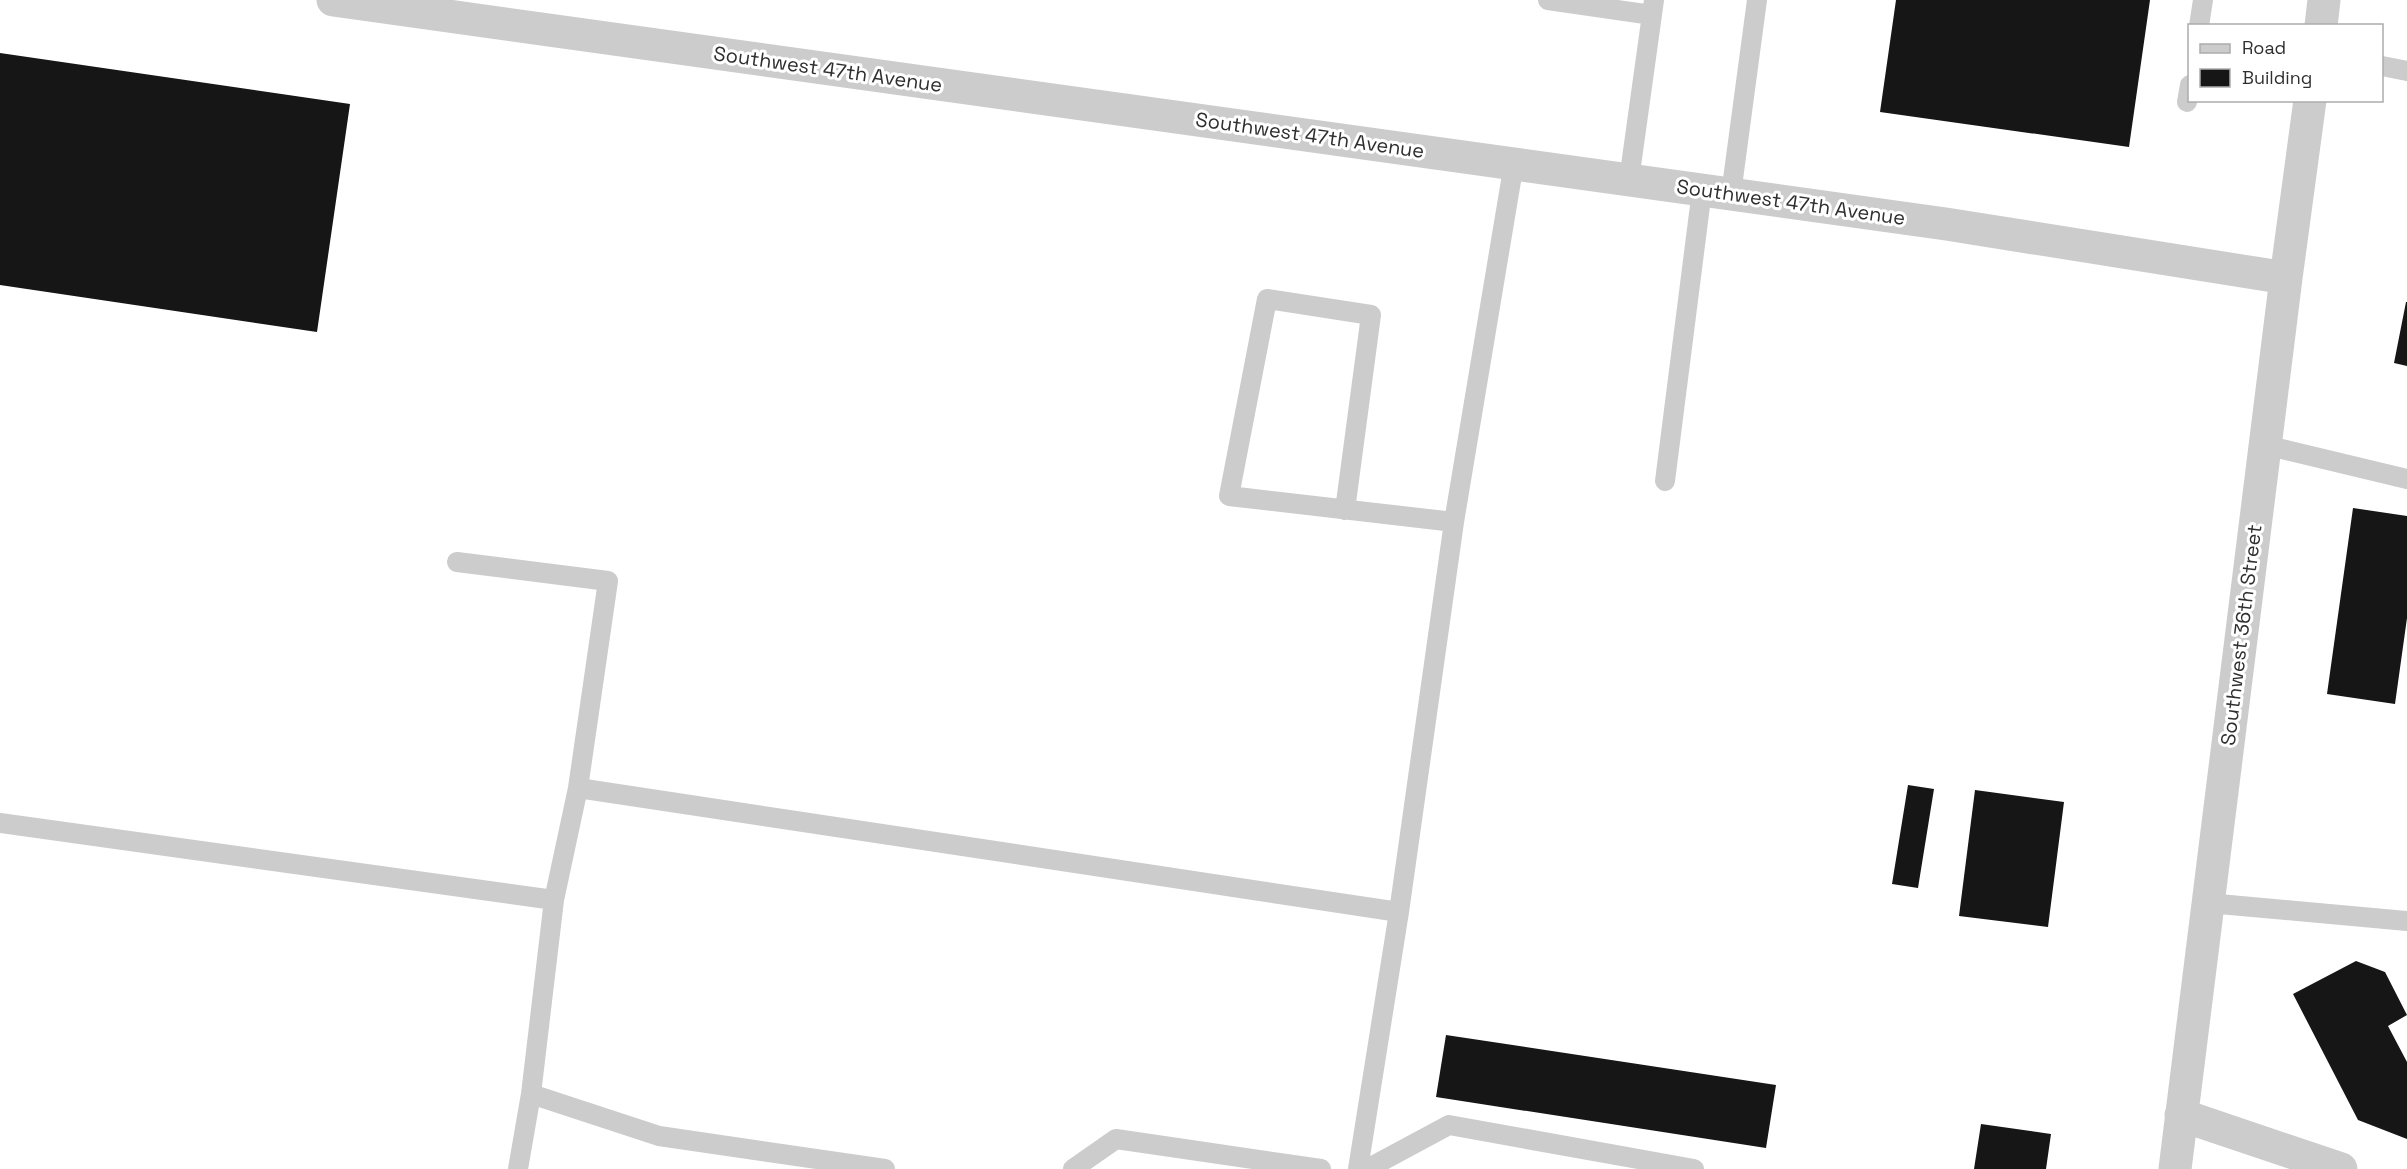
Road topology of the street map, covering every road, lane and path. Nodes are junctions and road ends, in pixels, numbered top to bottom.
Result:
1 (333, 0) edge
2 (1548, 0) edge
3 (1757, 0) edge
4 (2203, 0) edge
5 (2324, 0) edge
6 (1653, 7) edge
7 (2199, 24) edge
8 (2321, 24) edge
9 (2383, 66) edge
10 (2407, 71) edge
11 (2310, 102) edge
12 (1514, 163) junction
13 (1629, 180) junction
14 (1717, 192) junction
15 (2286, 278) junction
16 (2265, 445) junction
17 (2407, 479) edge
18 (1665, 481) dead end
19 (1345, 510) junction
20 (1454, 522) junction
21 (457, 562) dead end
22 (578, 788) junction
23 (0, 823) edge
24 (554, 900) junction
25 (2208, 903) junction
26 (1399, 912) junction
27 (2407, 921) edge
28 (531, 1094) junction
29 (2181, 1115) junction
30 (518, 1169) edge
31 (885, 1169) edge
32 (1073, 1169) edge
33 (1321, 1169) edge
34 (1358, 1169) edge
35 (1367, 1169) edge
36 (1694, 1169) edge
37 (2175, 1169) edge
38 (2341, 1169) edge

1 - 12 street, Southwest 47th Avenue
2 - 6 lane
3 - 14 lane
4 - 7 lane
5 - 8 street
6 - 13 lane
9 - 10 lane
11 - 15 street, Southwest 36th Street
12 - 13 street, Southwest 47th Avenue
12 - 20 lane
13 - 14 street, Southwest 47th Avenue
14 - 15 street, Southwest 47th Avenue
14 - 18 lane
15 - 16 street, Southwest 36th Street
16 - 17 lane
16 - 25 street, Southwest 36th Street
19 - 19 lane
19 - 20 lane
20 - 26 lane
21 - 22 lane
22 - 24 lane
22 - 26 lane
23 - 24 lane
24 - 28 lane
25 - 27 lane
25 - 29 street, Southwest 36th Street
26 - 34 lane
28 - 30 lane
28 - 31 lane
29 - 37 street, Southwest 36th Street
29 - 38 street
32 - 33 lane
35 - 36 lane

